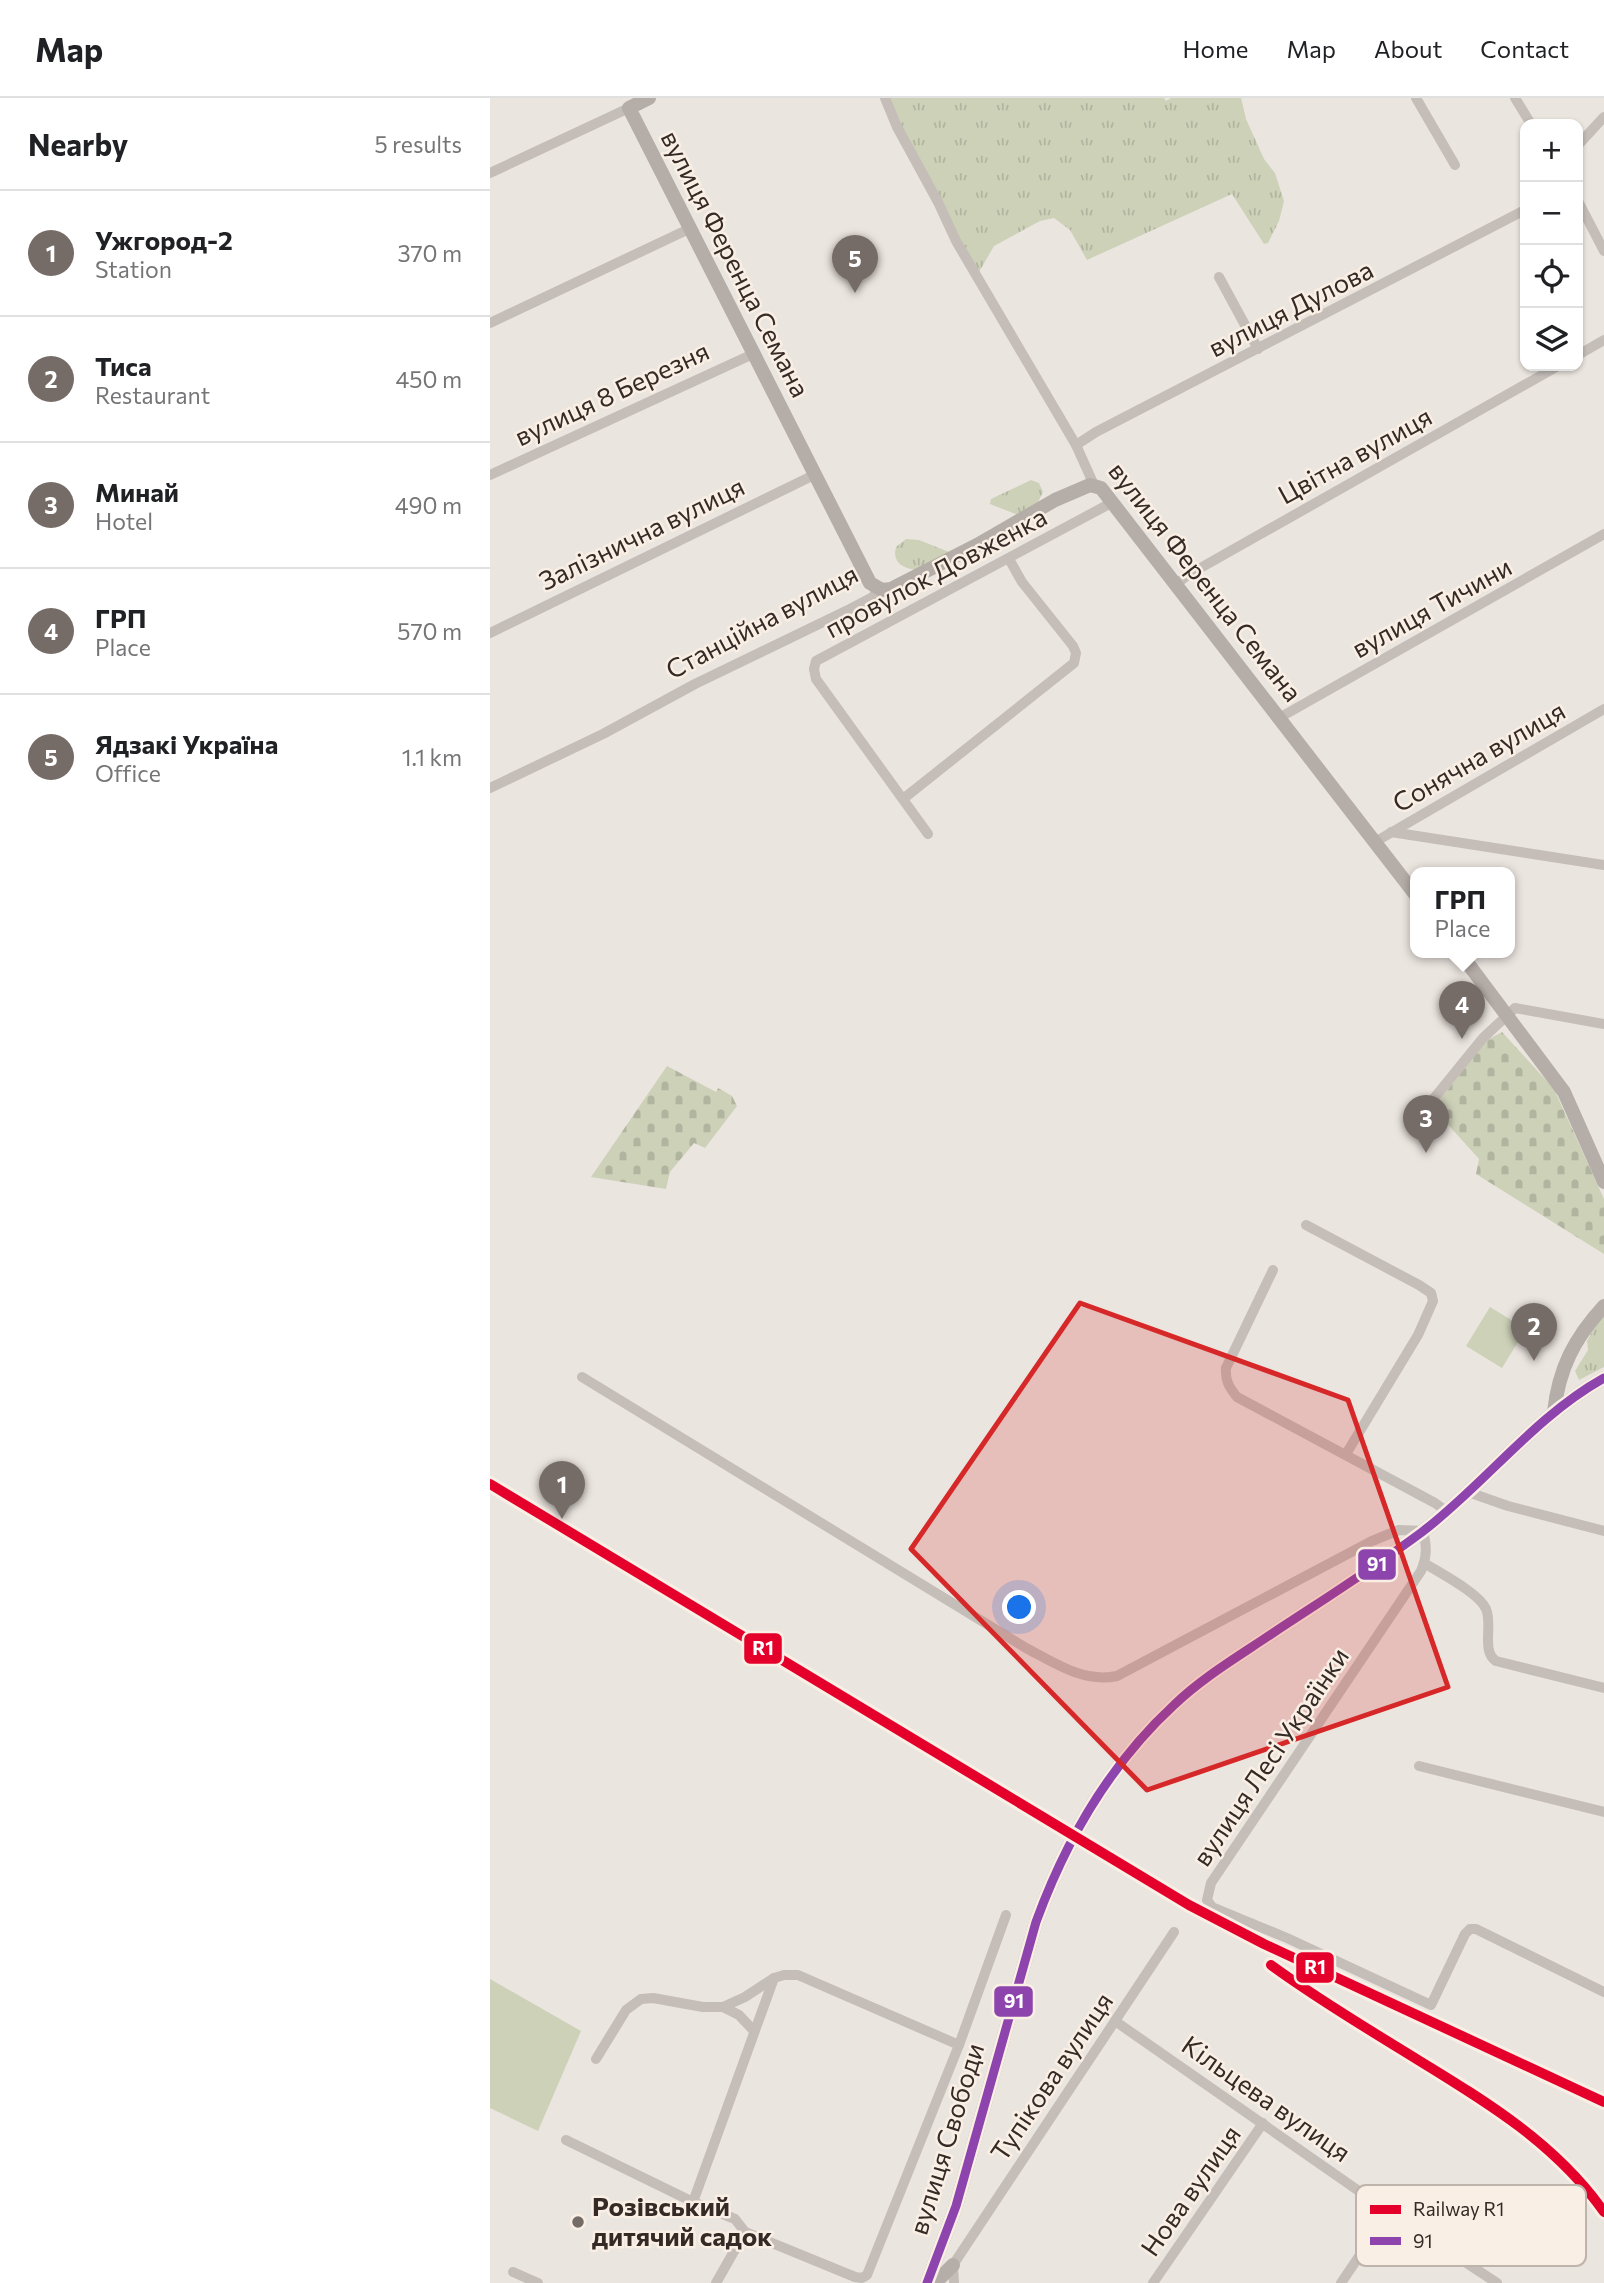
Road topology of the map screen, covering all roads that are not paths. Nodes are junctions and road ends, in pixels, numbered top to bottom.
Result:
1 (649, 98) edge
2 (885, 98) edge
3 (1416, 98) edge
4 (1515, 98) edge
5 (629, 108) junction
6 (1604, 117) edge
7 (1528, 119) edge
8 (1583, 140) edge
9 (1455, 165) dead end
10 (490, 173) edge
11 (1583, 211) edge
12 (1520, 213) edge
13 (691, 228) junction
14 (1604, 251) edge
15 (1219, 278) dead end
16 (490, 323) edge
17 (1604, 340) edge
18 (1258, 349) junction
19 (1583, 352) edge
20 (753, 354) junction
21 (1549, 371) edge
22 (1076, 445) junction
23 (490, 475) edge
24 (814, 475) junction
25 (1094, 485) junction
26 (1113, 502) junction
27 (1604, 534) edge
28 (1009, 559) junction
29 (1175, 585) junction
30 (878, 588) junction
31 (490, 633) edge
32 (1604, 709) edge
33 (1279, 718) junction
34 (490, 788) edge
35 (903, 799) junction
36 (1391, 832) junction
37 (928, 834) dead end
38 (1375, 842) junction
39 (1604, 866) edge
40 (1410, 888) edge
41 (1464, 958) edge
42 (1507, 1015) junction
43 (1604, 1024) edge
44 (1414, 1123) dead end
45 (1604, 1182) edge
46 (1306, 1225) dead end
47 (1273, 1270) dead end
48 (1604, 1306) edge
49 (582, 1377) dead end
50 (1604, 1378) edge
51 (1554, 1412) junction
52 (1346, 1454) junction
53 (1468, 1492) junction
54 (1446, 1511) junction
55 (1423, 1531) junction
56 (1604, 1531) edge
57 (1424, 1563) junction
58 (1604, 1688) edge
59 (1419, 1766) dead end
60 (1604, 1812) edge
61 (1006, 1915) dead end
62 (1174, 1933) dead end
63 (774, 1978) junction
64 (1604, 1992) edge
65 (723, 2007) junction
66 (1115, 2021) junction
67 (754, 2031) junction
68 (959, 2045) junction
69 (596, 2059) dead end
70 (1263, 2123) junction
71 (566, 2140) dead end
72 (1356, 2189) edge
73 (693, 2202) junction
74 (745, 2232) junction
75 (1356, 2261) edge
76 (953, 2265) junction
77 (1471, 2266) edge
78 (513, 2272) dead end
79 (538, 2283) edge
80 (716, 2283) edge
81 (928, 2283) edge
82 (954, 2283) edge
83 (1153, 2283) edge
84 (1341, 2283) edge
85 (1497, 2283) edge

1 - 5 street
2 - 22 street, вулиця Ференца Семана
3 - 9 street
4 - 7 street
5 - 10 street
5 - 13 street, вулиця Ференца Семана
6 - 8 street
11 - 14 street
12 - 18 street, вулиця Дулова
13 - 16 street
13 - 20 street, вулиця Ференца Семана
15 - 18 street
17 - 19 street
18 - 22 street, вулиця Дулова
20 - 23 street, вулиця 8 Березня
20 - 24 street, вулиця Ференца Семана
21 - 29 street, Цвітна вулиця
22 - 25 street, вулиця Ференца Семана
24 - 30 street, вулиця Ференца Семана
24 - 31 street, Залізнична вулиця
25 - 26 street, вулиця Ференца Семана
25 - 30 street, Станційна вулиця
26 - 28 street, провулок Довженка
26 - 29 street, вулиця Ференца Семана
27 - 33 street, вулиця Тичини
28 - 35 street
28 - 35 street, провулок Довженка
29 - 33 street, вулиця Ференца Семана
30 - 34 street, Станційна вулиця
32 - 36 street, Сонячна вулиця
33 - 38 street, вулиця Ференца Семана
35 - 37 street, провулок Довженка
36 - 38 street, Сонячна вулиця
36 - 39 street
38 - 40 street, вулиця Ференца Семана
41 - 42 street
42 - 43 street
42 - 44 street
42 - 45 street
46 - 52 street
47 - 52 street
48 - 51 street
49 - 55 street
50 - 51 street, вулиця Свободи
51 - 53 street, вулиця Свободи
52 - 54 street
53 - 54 street, вулиця Свободи
53 - 56 street
54 - 55 street, вулиця Свободи
55 - 57 street
55 - 81 street, вулиця Свободи
57 - 58 street
57 - 64 street, вулиця Лесі Українки
59 - 60 street
61 - 68 street
62 - 66 street, Тупікова вулиця
63 - 65 street
63 - 67 street
63 - 68 street
65 - 67 street
65 - 69 street
66 - 70 street, Кільцева вулиця
66 - 76 street, Тупікова вулиця
67 - 73 street
68 - 74 street
70 - 72 street, Кільцева вулиця
70 - 83 street, Нова вулиця
71 - 73 street
73 - 74 street
74 - 80 street
75 - 84 street
76 - 81 street
76 - 82 street
77 - 85 street, Кільцева вулиця
78 - 79 street

